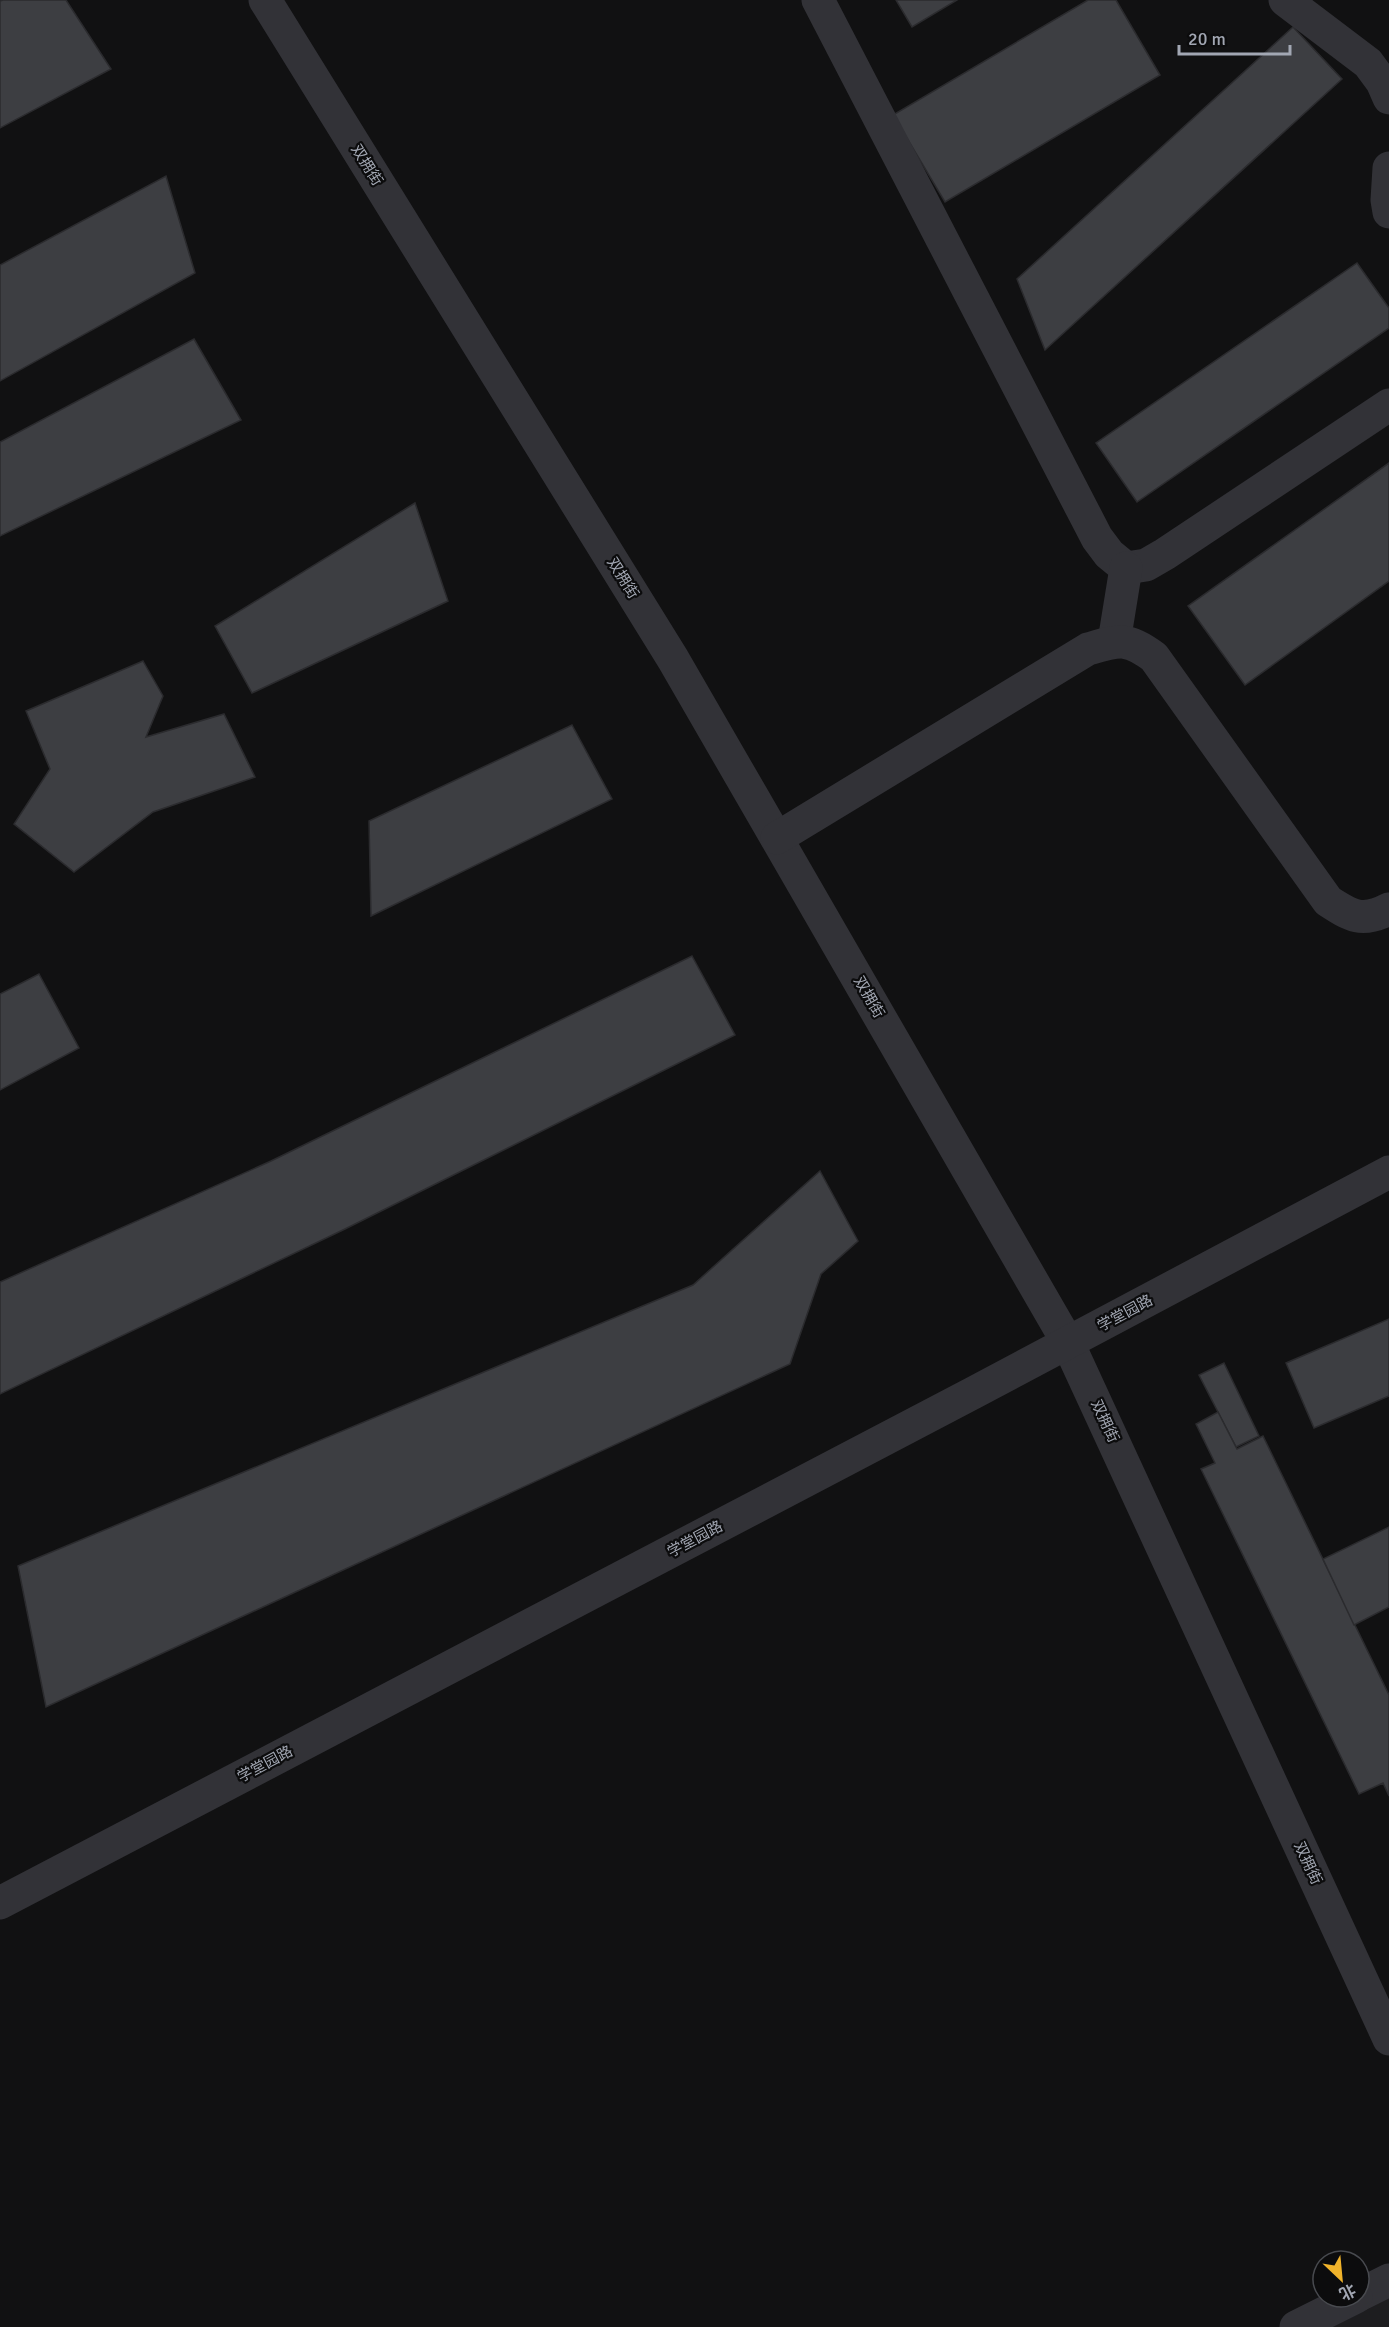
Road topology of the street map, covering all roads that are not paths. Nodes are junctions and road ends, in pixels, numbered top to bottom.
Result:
1 (265, 0) edge
2 (818, 0) edge
3 (1285, 0) edge
4 (1389, 98) edge
5 (1389, 168) edge
6 (1389, 212) edge
7 (1389, 405) edge
8 (1126, 568) junction
9 (1114, 642) junction
10 (777, 838) junction
11 (1389, 909) edge
12 (1389, 1172) edge
13 (1068, 1343) junction
14 (0, 1903) edge
15 (1389, 2039) edge
16 (1389, 2280) edge
17 (1371, 2289) edge
18 (1331, 2309) edge
19 (1296, 2327) edge

1 - 10 street, 双拥街
2 - 8 street
3 - 4 street
5 - 6 street
7 - 8 street
8 - 9 street
9 - 10 street
9 - 11 street
10 - 13 street, 双拥街
12 - 13 street, 学堂园路
13 - 14 street, 学堂园路
13 - 15 street, 双拥街
16 - 17 street
18 - 19 street

